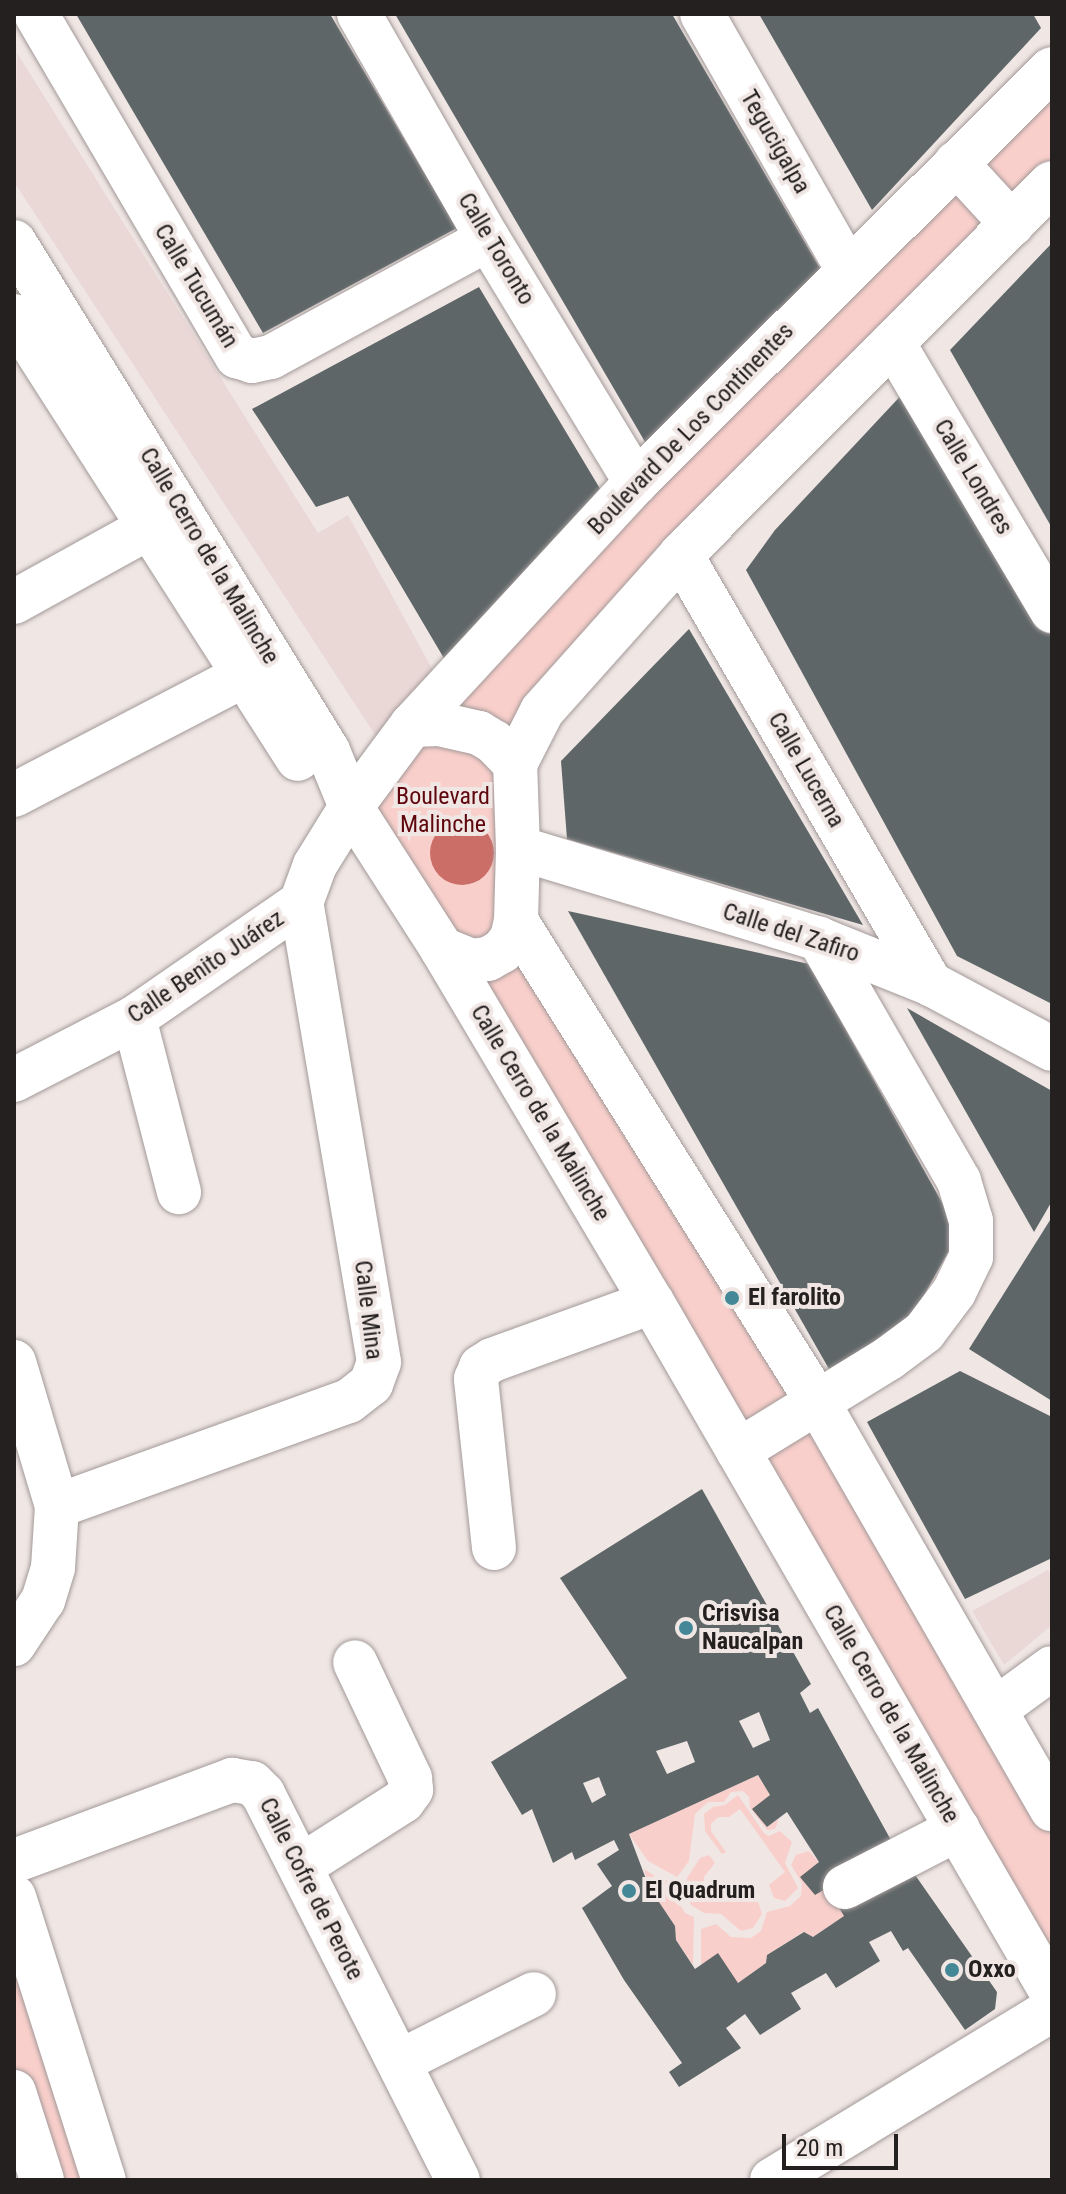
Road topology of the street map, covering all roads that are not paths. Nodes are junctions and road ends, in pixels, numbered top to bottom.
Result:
1 (36, 14) edge
2 (359, 14) edge
3 (702, 14) edge
4 (1052, 69) edge
5 (956, 163) junction
6 (1052, 183) edge
7 (1012, 224) junction
8 (488, 239) junction
9 (14, 242) edge
10 (848, 270) junction
11 (14, 316) edge
12 (893, 343) junction
13 (46, 363) edge
14 (636, 482) junction
15 (150, 527) junction
16 (681, 555) junction
17 (14, 602) edge
18 (1052, 611) edge
19 (259, 668) junction
20 (412, 725) junction
21 (515, 764) junction
22 (304, 767) dead end
23 (14, 795) edge
24 (351, 807) junction
25 (518, 848) junction
26 (301, 903) junction
27 (516, 921) junction
28 (819, 939) junction
29 (442, 949) junction
30 (931, 984) junction
31 (134, 1018) junction
32 (1052, 1049) edge
33 (14, 1080) edge
34 (179, 1192) dead end
35 (652, 1302) junction
36 (14, 1362) edge
37 (817, 1401) junction
38 (738, 1451) junction
39 (57, 1506) junction
40 (494, 1548) dead end
41 (14, 1644) edge
42 (355, 1662) dead end
43 (1052, 1668) edge
44 (996, 1709) junction
45 (1052, 1809) edge
46 (958, 1829) junction
47 (14, 1861) edge
48 (301, 1866) junction
49 (845, 1887) dead end
50 (14, 1897) edge
51 (1052, 1993) edge
52 (534, 1994) dead end
53 (1052, 2010) edge
54 (399, 2062) junction
55 (14, 2092) edge
56 (785, 2177) edge
57 (42, 2180) edge
58 (104, 2180) edge
59 (458, 2180) edge

1 - 8 street, Calle Tucumán
2 - 8 street, Calle Toronto
3 - 10 street, Tegucigalpa
4 - 5 street, Boulevard De Los Continentes
5 - 7 street
5 - 10 street, Boulevard De Los Continentes
6 - 7 street
7 - 12 street
8 - 14 street, Calle Toronto
9 - 13 street, Calle Cerro de la Malinche
10 - 14 street, Boulevard De Los Continentes
11 - 13 street, Calle Cerro de la Malinche
12 - 16 street
12 - 18 street, Calle Londres
13 - 15 street, Calle Cerro de la Malinche
13 - 19 street, Calle Cerro de la Malinche
14 - 20 street, Boulevard De Los Continentes
15 - 17 street
15 - 19 street, Calle Cerro de la Malinche
16 - 21 street
16 - 30 street, Calle Lucerna
19 - 22 street, Calle Cerro de la Malinche
19 - 23 street
19 - 24 street, Calle Cerro de la Malinche
20 - 21 street
20 - 24 street, Boulevard De Los Continentes
21 - 25 street
24 - 26 street, Calle Benito Juárez
24 - 29 street, Calle Cerro de la Malinche
25 - 27 street
25 - 28 street, Calle del Zafiro
26 - 31 street, Calle Benito Juárez
26 - 39 street, Calle Mina
27 - 29 street
27 - 37 street
28 - 30 street, Calle del Zafiro
28 - 37 street
29 - 35 street, Calle Cerro de la Malinche
30 - 32 street, Calle del Zafiro
31 - 33 street, Calle Benito Juárez
31 - 34 street
35 - 38 street, Calle Cerro de la Malinche
35 - 40 street
36 - 39 street
37 - 38 street
37 - 44 street
38 - 46 street, Calle Cerro de la Malinche
39 - 41 street
42 - 48 street
43 - 44 street
44 - 45 street
46 - 49 street
46 - 51 street, Calle Cerro de la Malinche
47 - 48 street, Calle Cofre de Perote
48 - 54 street, Calle Cofre de Perote
50 - 58 street
52 - 54 street
53 - 56 street
54 - 59 street, Calle Cofre de Perote
55 - 57 street

